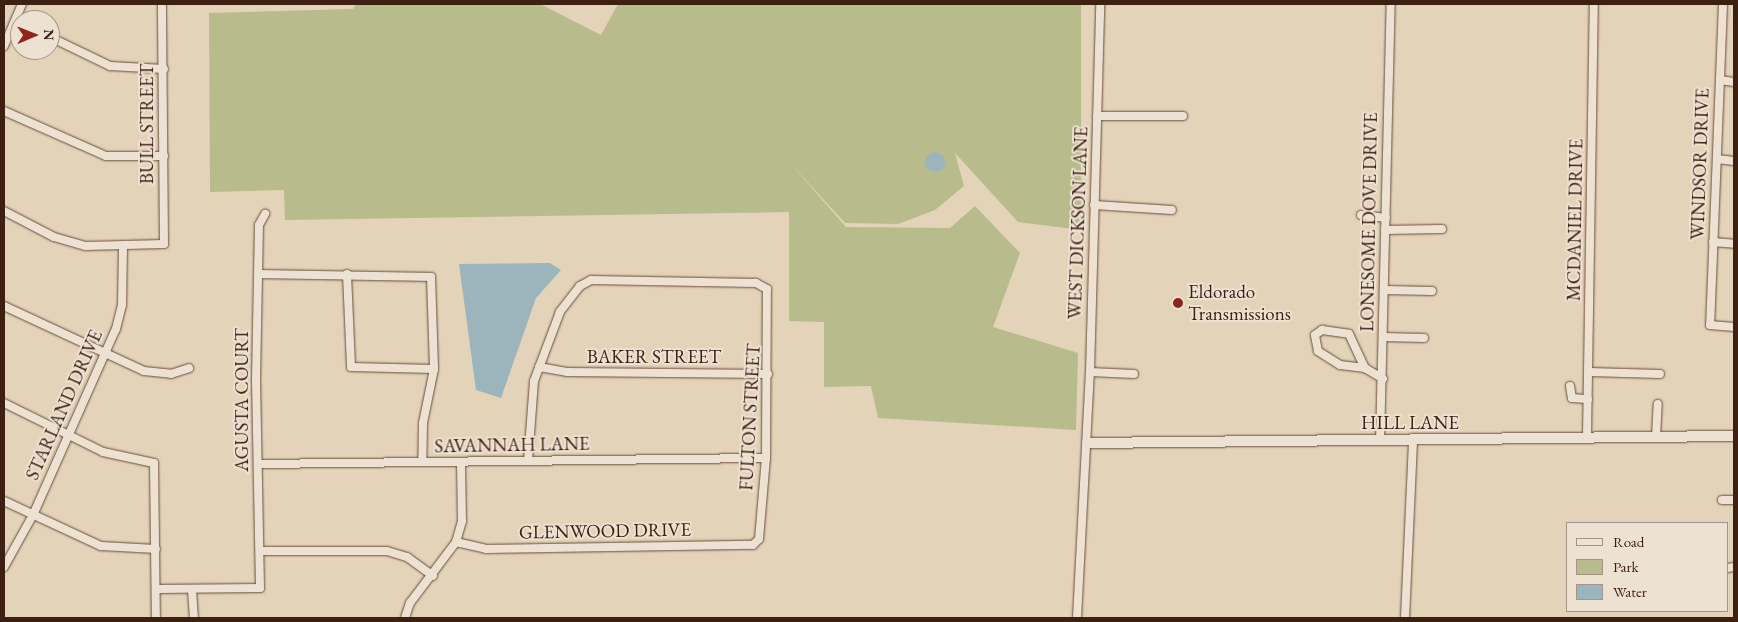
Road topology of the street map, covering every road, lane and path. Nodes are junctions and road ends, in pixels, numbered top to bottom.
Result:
1 (162, 4) edge
2 (1100, 4) edge
3 (1390, 4) edge
4 (1594, 4) edge
5 (1723, 4) edge
6 (10, 34) edge
7 (60, 42) edge
8 (4, 46) edge
9 (164, 69) junction
10 (1720, 80) junction
11 (1734, 82) edge
12 (4, 111) edge
13 (1098, 116) junction
14 (1183, 116) dead end
15 (164, 156) junction
16 (1717, 159) junction
17 (1734, 162) edge
18 (1094, 205) junction
19 (1172, 210) dead end
20 (4, 212) edge
21 (265, 214) dead end
22 (1361, 215) dead end
23 (1386, 218) junction
24 (1442, 229) dead end
25 (1385, 230) junction
26 (1713, 242) junction
27 (1734, 244) edge
28 (123, 248) junction
29 (260, 274) junction
30 (347, 274) junction
31 (1384, 290) junction
32 (1432, 291) dead end
33 (4, 306) edge
34 (1734, 327) edge
35 (1383, 337) junction
36 (1424, 338) dead end
37 (104, 355) junction
38 (539, 367) junction
39 (188, 368) dead end
40 (1365, 368) junction
41 (434, 369) junction
42 (1090, 372) junction
43 (1589, 372) junction
44 (768, 374) junction
45 (1134, 374) dead end
46 (1660, 374) dead end
47 (1383, 379) junction
48 (1570, 386) dead end
49 (1588, 398) junction
50 (4, 403) edge
51 (1658, 404) dead end
52 (69, 435) junction
53 (1656, 436) junction
54 (1734, 436) edge
55 (1587, 437) junction
56 (1380, 440) junction
57 (1413, 441) junction
58 (1087, 443) junction
59 (766, 458) junction
60 (528, 460) junction
61 (422, 462) junction
62 (461, 462) junction
63 (258, 464) junction
64 (1722, 500) dead end
65 (1734, 500) edge
66 (4, 501) edge
67 (33, 515) junction
68 (456, 542) junction
69 (753, 545) joint
70 (156, 549) junction
71 (260, 551) junction
72 (4, 567) edge
73 (433, 576) junction
74 (157, 589) junction
75 (192, 590) junction
76 (156, 618) edge
77 (194, 618) edge
78 (405, 618) edge
79 (1076, 618) edge
80 (1405, 618) edge

1 - 9 street, BULL STREET
2 - 13 street, WEST DICKSON LANE
3 - 23 street, LONESOME DOVE DRIVE
4 - 43 street, MCDANIEL DRIVE
5 - 10 street, WINDSOR DRIVE
6 - 8 street
7 - 9 street
9 - 15 street, BULL STREET
10 - 11 street
10 - 16 street, WINDSOR DRIVE
12 - 15 street
13 - 14 street
13 - 18 street, WEST DICKSON LANE
15 - 28 street, BULL STREET
16 - 17 street
16 - 26 street, WINDSOR DRIVE
18 - 19 street
18 - 42 street, WEST DICKSON LANE
20 - 28 street
21 - 29 street, AGUSTA COURT
22 - 23 street
23 - 25 street, LONESOME DOVE DRIVE
24 - 25 street
25 - 31 street, LONESOME DOVE DRIVE
26 - 27 street
26 - 34 street, WINDSOR DRIVE
28 - 37 street, STARLAND DRIVE
29 - 30 street
29 - 63 street, AGUSTA COURT
30 - 41 street
30 - 41 street
31 - 32 street
31 - 35 street, LONESOME DOVE DRIVE
33 - 37 street
35 - 36 street
35 - 47 street, LONESOME DOVE DRIVE
37 - 39 street
37 - 52 street, STARLAND DRIVE
38 - 44 street, BAKER STREET
38 - 44 street, FULTON STREET
38 - 60 street
40 - 40 street
40 - 47 street
41 - 61 street
42 - 45 street
42 - 58 street, WEST DICKSON LANE
43 - 46 street
43 - 49 street, MCDANIEL DRIVE
44 - 59 street, FULTON STREET
47 - 56 street, LONESOME DOVE DRIVE
48 - 49 street
49 - 55 street, MCDANIEL DRIVE
50 - 52 street
51 - 53 street
52 - 67 street, STARLAND DRIVE
52 - 70 street
53 - 54 street, HILL LANE
53 - 55 street, HILL LANE
55 - 57 street, HILL LANE
56 - 57 street, HILL LANE
56 - 58 street, HILL LANE
57 - 80 street
58 - 79 street, WEST DICKSON LANE
59 - 60 street, SAVANNAH LANE
59 - 69 street, FULTON STREET
60 - 62 street, SAVANNAH LANE
61 - 62 street, SAVANNAH LANE
61 - 63 street, SAVANNAH LANE
62 - 68 street
63 - 71 street, AGUSTA COURT
64 - 65 street
66 - 67 street
67 - 70 street
67 - 72 street, STARLAND DRIVE
68 - 69 street, GLENWOOD DRIVE
68 - 73 street
70 - 74 street
71 - 73 street
71 - 75 street, AGUSTA COURT
73 - 78 street
74 - 75 street
74 - 76 street
75 - 77 street

